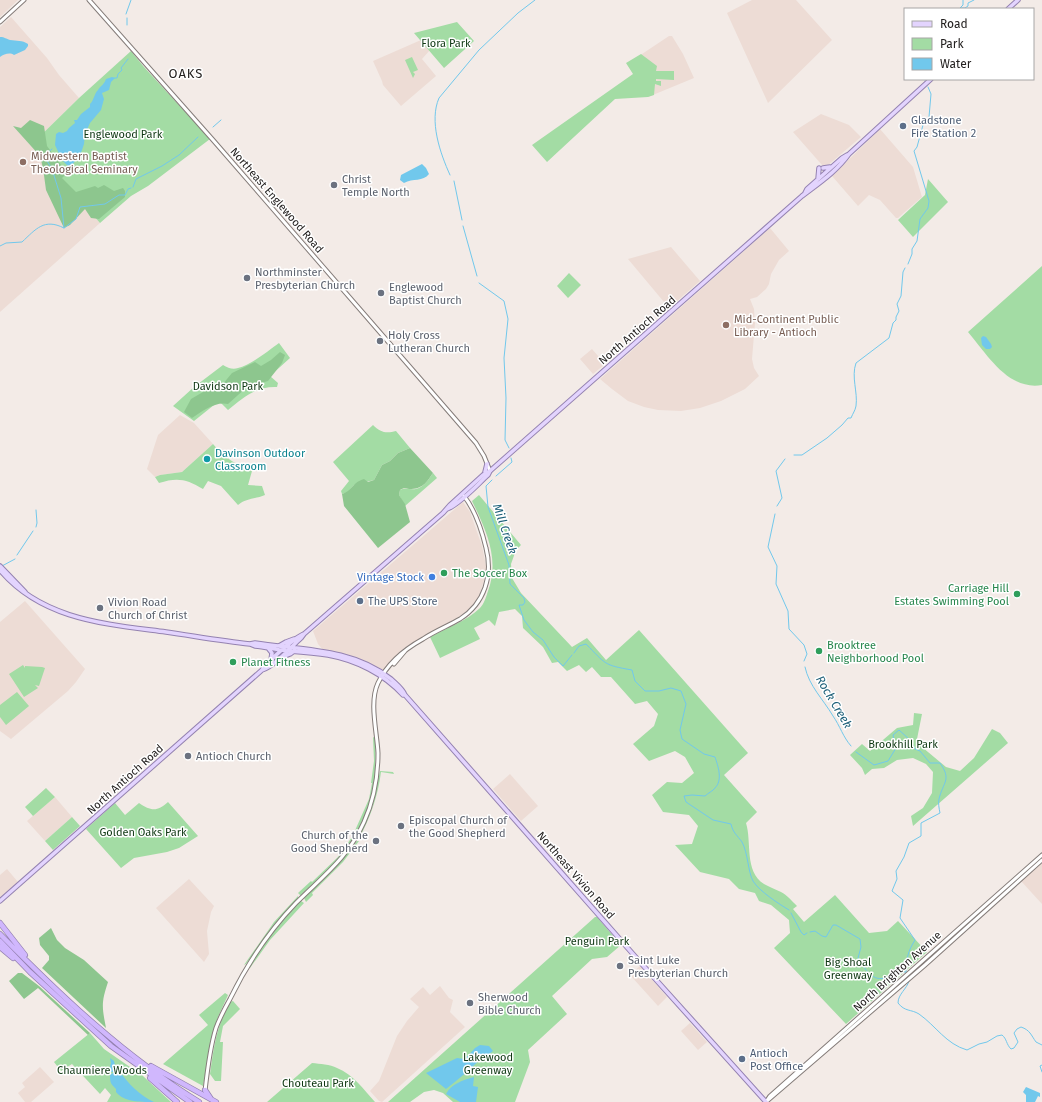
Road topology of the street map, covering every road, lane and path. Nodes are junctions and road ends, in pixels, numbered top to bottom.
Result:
1 (24, 0) edge
2 (89, 0) edge
3 (1018, 0) edge
4 (1009, 8) edge
5 (0, 22) edge
6 (930, 80) edge
7 (850, 154) junction
8 (833, 166) junction
9 (826, 175) junction
10 (816, 181) junction
11 (804, 194) junction
12 (487, 464) junction
13 (490, 471) junction
14 (483, 475) junction
15 (464, 495) junction
16 (0, 566) edge
17 (0, 570) edge
18 (27, 594) junction
19 (302, 636) junction
20 (295, 639) junction
21 (250, 644) junction
22 (279, 646) junction
23 (263, 647) junction
24 (287, 649) junction
25 (305, 650) junction
26 (294, 651) junction
27 (279, 658) junction
28 (271, 660) junction
29 (262, 670) junction
30 (384, 676) junction
31 (1042, 855) edge
32 (1042, 860) edge
33 (0, 902) edge
34 (0, 923) edge
35 (0, 934) edge
36 (0, 941) edge
37 (0, 947) edge
38 (30, 972) junction
39 (40, 974) junction
40 (132, 1055) junction
41 (134, 1063) junction
42 (205, 1089) junction
43 (196, 1091) junction
44 (204, 1096) junction
45 (214, 1101) edge
46 (177, 1102) edge
47 (190, 1102) edge
48 (198, 1102) edge
49 (204, 1102) edge
50 (766, 1102) edge

1 - 5 main road
2 - 12 main road, Northeast Englewood Road
3 - 4 main road
6 - 7 main road
7 - 8 main road
7 - 9 main road
8 - 9 main road
8 - 10 main road
9 - 10 main road
9 - 11 main road
10 - 11 main road
11 - 13 main road, North Antioch Road
12 - 13 main road, Northeast Englewood Road
12 - 14 main road
13 - 14 main road, North Antioch Road
13 - 15 main road, North Antioch Road
14 - 15 main road, North Antioch Road
15 - 19 main road, North Antioch Road
15 - 30 main road
16 - 18 main road, Northeast Vivion Road
17 - 18 main road, Northeast Vivion Road
18 - 21 main road, Northeast Vivion Road
19 - 20 main road
19 - 24 main road
19 - 25 main road
20 - 22 main road
20 - 24 main road, North Antioch Road
21 - 22 main road, Northeast Vivion Road
21 - 23 main road, Northeast Vivion Road
22 - 24 main road, Northeast Vivion Road
23 - 24 main road, Northeast Vivion Road
23 - 28 main road
24 - 25 main road, Northeast Vivion Road
24 - 26 main road, Northeast Vivion Road
24 - 27 main road, North Antioch Road
24 - 28 main road, North Antioch Road
25 - 30 main road, Northeast Vivion Road
26 - 27 main road
26 - 30 main road, Northeast Vivion Road
27 - 29 main road, North Antioch Road
28 - 29 main road, North Antioch Road
29 - 33 main road, North Antioch Road
30 - 42 main road
30 - 50 main road, Northeast Vivion Road
31 - 50 main road, North Brighton Avenue
32 - 50 main road, North Brighton Avenue
34 - 39 highway
35 - 39 highway
36 - 38 highway
37 - 38 highway
38 - 41 highway
39 - 40 highway
40 - 43 highway
40 - 48 highway
41 - 46 highway
41 - 47 highway
42 - 43 highway
42 - 44 main road
42 - 45 highway
43 - 44 highway
44 - 45 highway
44 - 49 main road

